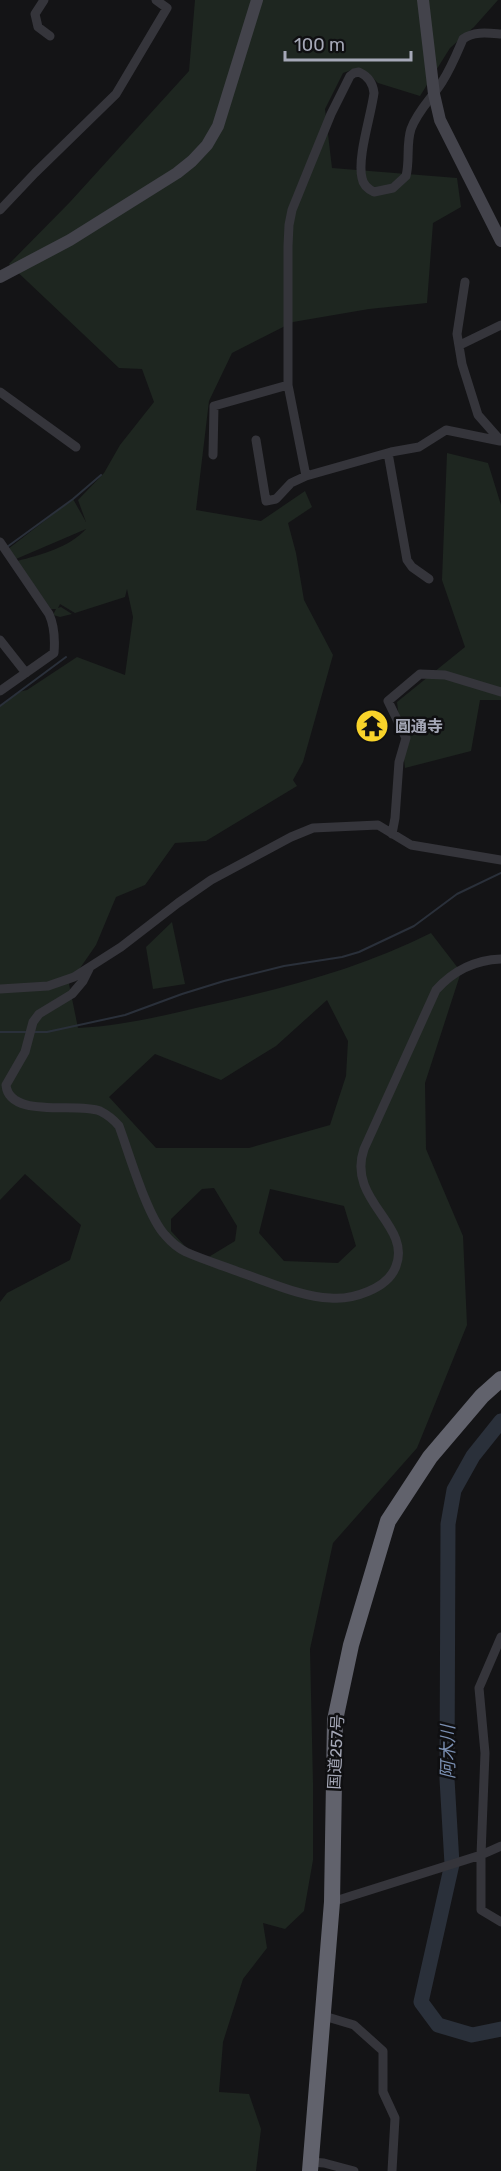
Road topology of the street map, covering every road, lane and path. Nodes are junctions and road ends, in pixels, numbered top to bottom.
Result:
1 (44, 0) edge
2 (156, 0) edge
3 (257, 0) edge
4 (423, 0) edge
5 (501, 34) edge
6 (50, 36) dead end
7 (434, 94) junction
8 (0, 210) edge
9 (501, 241) edge
10 (0, 277) edge
11 (465, 282) dead end
12 (501, 325) edge
13 (460, 345) junction
14 (288, 385) junction
15 (0, 392) edge
16 (256, 440) dead end
17 (501, 441) edge
18 (76, 447) dead end
19 (388, 453) junction
20 (213, 455) dead end
21 (306, 476) junction
22 (0, 543) edge
23 (8, 556) junction
24 (0, 563) edge
25 (429, 579) dead end
26 (0, 640) edge
27 (26, 673) junction
28 (0, 692) edge
29 (501, 692) edge
30 (392, 834) junction
31 (501, 861) edge
32 (501, 959) edge
33 (89, 969) junction
34 (0, 989) edge
35 (501, 1379) edge
36 (501, 1637) edge
37 (501, 1846) edge
38 (481, 1855) junction
39 (332, 1902) junction
40 (501, 1922) edge
41 (324, 2016) junction
42 (311, 2167) edge
43 (354, 2171) edge
44 (392, 2171) edge

1 - 6 street
2 - 8 street
3 - 10 street
4 - 7 street
5 - 7 street
7 - 9 street
7 - 14 street
11 - 13 street
12 - 13 street
13 - 17 street
14 - 20 street
14 - 21 street
15 - 18 street
16 - 21 street
17 - 19 street
19 - 21 street
19 - 25 street
22 - 23 street
23 - 24 street
23 - 27 street
26 - 27 street
27 - 28 street
29 - 30 street
30 - 31 street
30 - 33 street
32 - 33 street
33 - 34 street
35 - 39 highway, 国道257号
36 - 38 street
37 - 38 street
38 - 39 street
38 - 40 street
39 - 41 highway, 国道257号
41 - 42 highway, 国道257号
41 - 44 street
42 - 43 street

